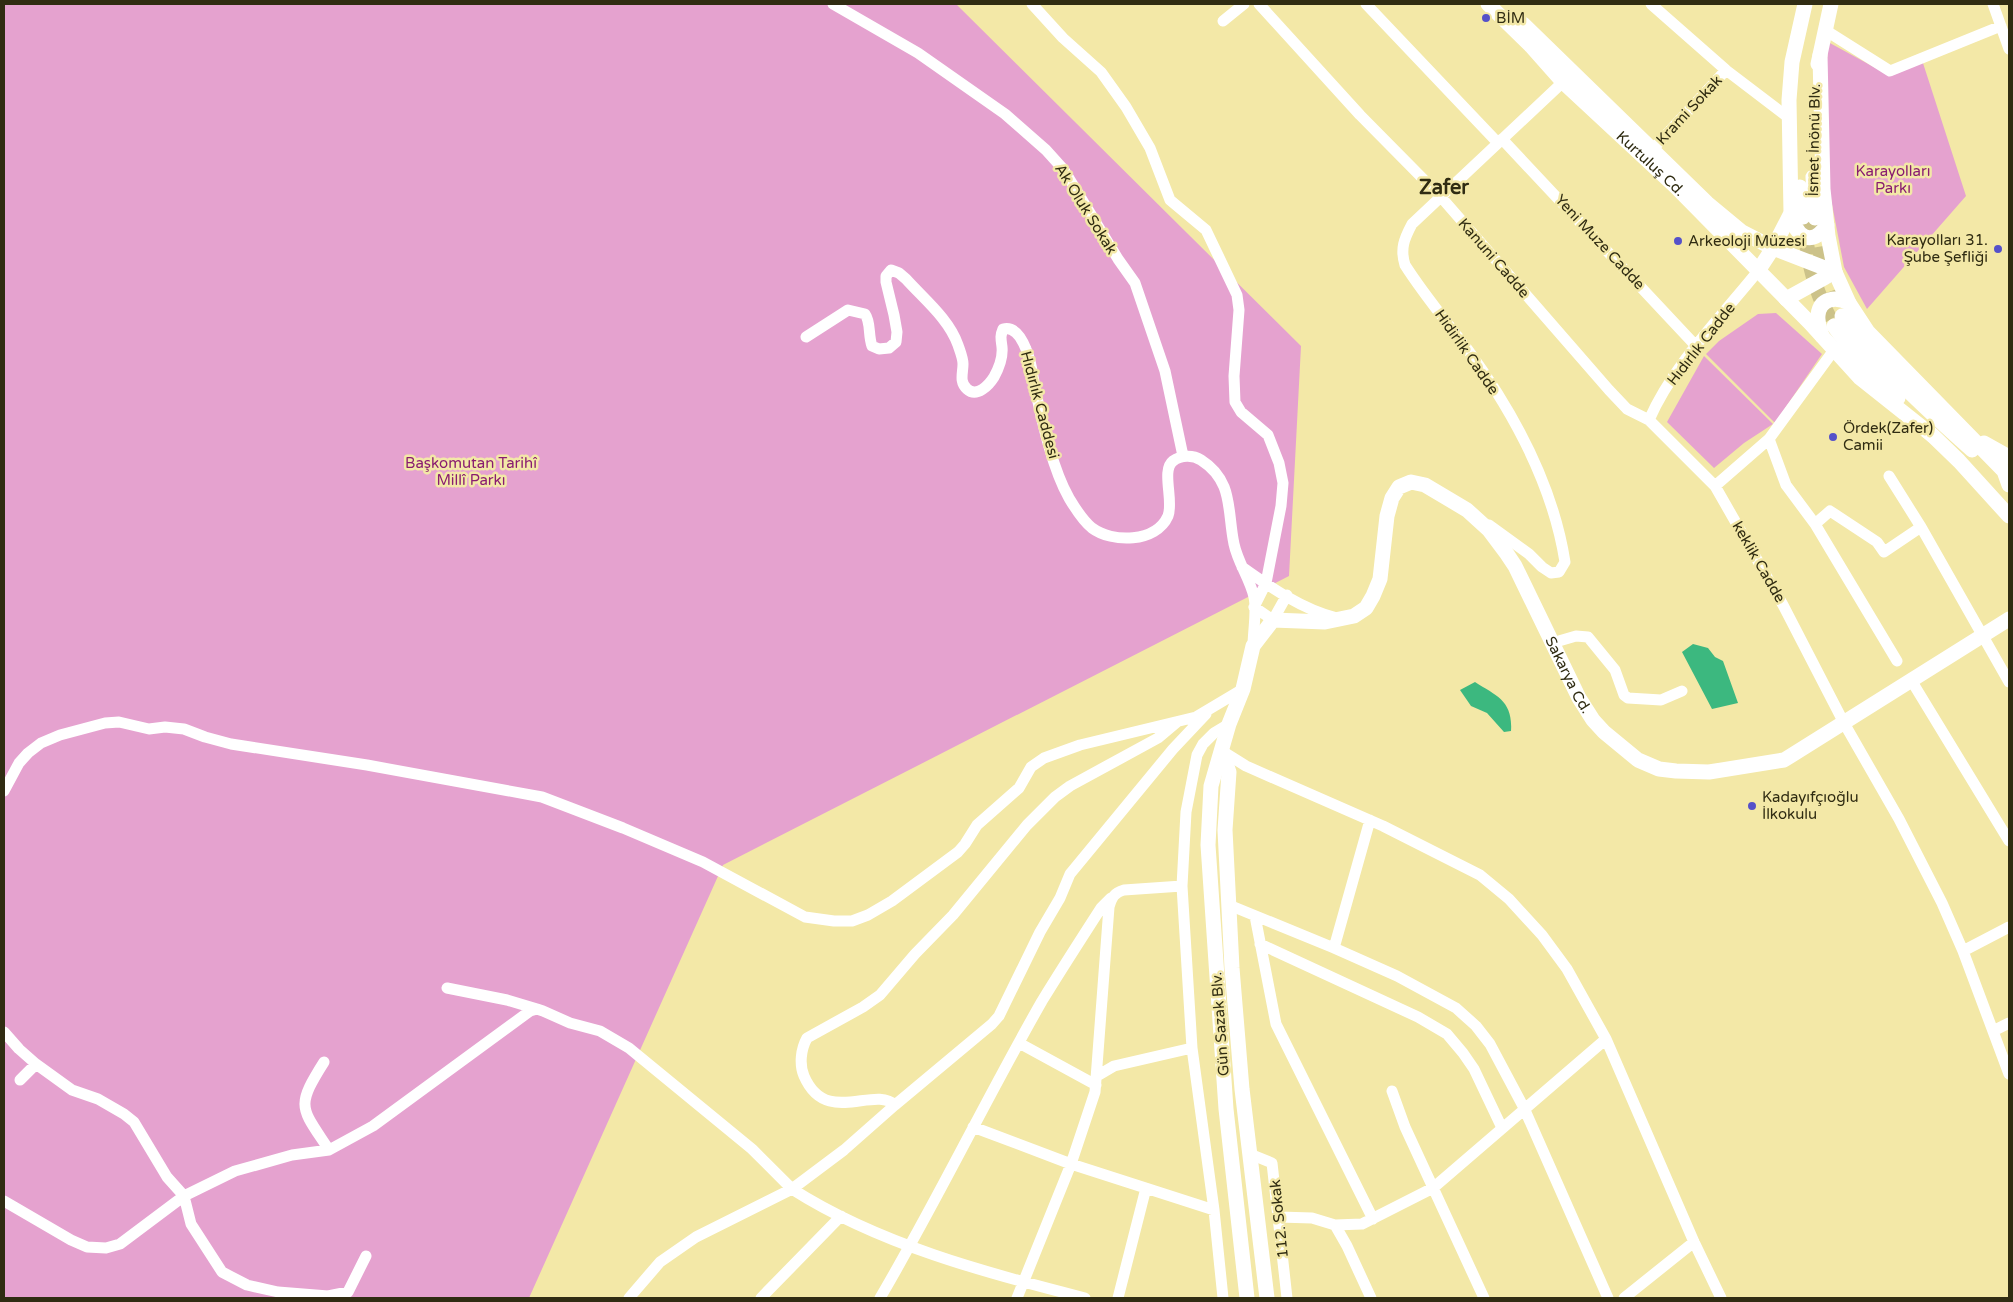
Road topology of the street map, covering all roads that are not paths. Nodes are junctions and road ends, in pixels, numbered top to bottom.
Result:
1 (834, 4) edge
2 (1032, 4) edge
3 (1244, 4) edge
4 (1260, 4) edge
5 (1366, 4) edge
6 (1488, 4) edge
7 (1502, 4) edge
8 (1805, 4) edge
9 (1810, 4) edge
10 (1831, 4) edge
11 (1993, 4) edge
12 (1658, 6) edge
13 (1222, 21) dead end
14 (2001, 26) junction
15 (1825, 30) junction
16 (2007, 37) edge
17 (2009, 49) edge
18 (1726, 70) junction
19 (1563, 82) junction
20 (1789, 118) junction
21 (1500, 141) junction
22 (1652, 150) junction
23 (1441, 197) junction
24 (1809, 218) junction
25 (1782, 229) junction
26 (1742, 232) junction
27 (1773, 248) junction
28 (1758, 270) junction
29 (1835, 272) junction
30 (1786, 299) junction
31 (1842, 315) junction
32 (806, 337) dead end
33 (1822, 337) junction
34 (1696, 346) junction
35 (1834, 350) junction
36 (1648, 420) junction
37 (1969, 434) junction
38 (1933, 436) junction
39 (1768, 440) junction
40 (1182, 456) junction
41 (2009, 457) edge
42 (1889, 476) dead end
43 (2009, 485) edge
44 (1715, 486) junction
45 (1467, 510) junction
46 (2009, 516) edge
47 (1814, 524) junction
48 (1921, 527) junction
49 (1241, 566) junction
50 (1266, 583) junction
51 (1286, 595) junction
52 (1254, 607) junction
53 (1342, 619) junction
54 (2009, 619) edge
55 (1273, 620) junction
56 (1982, 636) junction
57 (1552, 643) junction
58 (1253, 646) junction
59 (1897, 661) dead end
60 (1910, 680) junction
61 (2009, 682) edge
62 (1244, 689) junction
63 (1682, 691) dead end
64 (1212, 708) junction
65 (1177, 722) junction
66 (1844, 723) junction
67 (1229, 724) junction
68 (1222, 751) junction
69 (4, 792) edge
70 (1370, 820) junction
71 (2009, 841) edge
72 (1182, 886) junction
73 (1111, 898) junction
74 (1229, 905) junction
75 (1255, 916) junction
76 (2009, 927) edge
77 (1260, 944) junction
78 (1334, 948) junction
79 (1963, 951) junction
80 (447, 988) dead end
81 (537, 1009) junction
82 (2009, 1023) edge
83 (1993, 1031) junction
84 (4, 1032) edge
85 (1606, 1038) junction
86 (1019, 1043) junction
87 (4, 1044) edge
88 (1192, 1048) junction
89 (19, 1050) junction
90 (324, 1062) dead end
91 (36, 1064) junction
92 (2009, 1072) edge
93 (20, 1080) dead end
94 (1097, 1080) junction
95 (1392, 1091) dead end
96 (895, 1105) junction
97 (1524, 1108) junction
98 (973, 1127) junction
99 (1502, 1128) junction
100 (329, 1150) junction
101 (1250, 1154) junction
102 (1071, 1164) junction
103 (1146, 1188) junction
104 (1433, 1188) junction
105 (792, 1189) junction
106 (184, 1196) junction
107 (4, 1200) edge
108 (1214, 1210) junction
109 (841, 1216) junction
110 (1279, 1217) junction
111 (1373, 1219) junction
112 (1335, 1225) junction
113 (1694, 1242) junction
114 (911, 1246) junction
115 (366, 1256) dead end
116 (1022, 1282) junction
117 (629, 1298) edge
118 (761, 1298) edge
119 (880, 1298) edge
120 (1017, 1298) edge
121 (1085, 1298) edge
122 (1118, 1298) edge
123 (1223, 1298) edge
124 (1247, 1298) edge
125 (1267, 1298) edge
126 (1287, 1298) edge
127 (1371, 1298) edge
128 (1484, 1298) edge
129 (1608, 1298) edge
130 (1624, 1298) edge
131 (1721, 1298) edge

1 - 40 street, Ak Oluk Sokak
2 - 50 street
3 - 13 street
4 - 23 street, Kanuni Cadde
5 - 21 street, Yeni Muze Cadde
6 - 19 main road, Kurtuluş Cd.
7 - 22 main road, Kurtuluş Cd.
8 - 20 main road
9 - 24 main road, İsmet İnönü Blv.
10 - 15 main road, İsmet İnönü Blv.
11 - 14 street
12 - 18 street
14 - 15 street
14 - 16 street
15 - 24 main road, İsmet İnönü Blv.
16 - 17 street
18 - 20 street
18 - 22 street, Krami Sokak
19 - 21 street, Hidirlik Cadde
19 - 28 main road, Kurtuluş Cd.
20 - 24 main road
21 - 23 street, Hidirlik Cadde
21 - 34 street, Yeni Muze Cadde
22 - 26 main road, Kurtuluş Cd.
23 - 36 street, Kanuni Cadde
23 - 45 street, Hidirlik Cadde
24 - 25 main road
24 - 29 main road
25 - 26 main road
25 - 27 main road
26 - 27 main road, Kurtuluş Cd.
27 - 28 main road
27 - 29 main road, Kurtuluş Cd.
28 - 30 main road, Kurtuluş Cd.
28 - 34 street, Hıdırlık Cadde
29 - 30 main road
29 - 31 main road
30 - 33 main road, Kurtuluş Cd.
31 - 33 main road
31 - 37 main road
31 - 38 main road
31 - 43 main road
32 - 40 street, Hıdırlık Caddesi
33 - 35 main road, Kurtuluş Cd.
34 - 36 street, Hıdırlık Cadde
35 - 38 main road, Kurtuluş Cd.
35 - 39 street
36 - 44 street, keklik Cadde
37 - 41 main road
37 - 43 main road
38 - 46 main road
39 - 44 street
39 - 47 street
40 - 49 street
42 - 48 street
44 - 66 street, keklik Cadde
45 - 53 main road, Sakarya Cd.
45 - 57 main road, Sakarya Cd.
47 - 48 street
47 - 59 street
48 - 56 street
49 - 50 street
49 - 52 street
50 - 51 street
50 - 52 street
51 - 53 street
51 - 55 street
52 - 55 street
52 - 58 street
53 - 55 main road, Sakarya Cd.
54 - 56 main road, Sakarya Cd.
55 - 58 main road
56 - 60 main road, Sakarya Cd.
56 - 61 street
57 - 63 street
57 - 66 main road, Sakarya Cd.
58 - 62 main road, Gün Sazak Blv.
60 - 66 main road, Sakarya Cd.
60 - 71 street
62 - 64 street
62 - 67 main road, Gün Sazak Blv.
64 - 65 street
64 - 96 street
65 - 69 street
65 - 96 street
66 - 79 street, keklik Cadde
67 - 68 main road, Gün Sazak Blv.
67 - 72 street
68 - 70 street
68 - 74 main road, Gün Sazak Blv.
68 - 124 main road, Gün Sazak Blv.
70 - 78 street
70 - 85 street
72 - 73 street
72 - 88 street
73 - 86 street
73 - 94 street
74 - 75 street
74 - 101 main road, Gün Sazak Blv.
75 - 77 street
75 - 78 street
76 - 79 street
77 - 99 street
77 - 111 street
78 - 97 street
79 - 83 street, keklik Cadde
80 - 81 street
81 - 100 street
81 - 105 street
82 - 83 street
83 - 92 street, keklik Cadde
84 - 89 street
85 - 97 street
85 - 113 street
86 - 94 street
86 - 98 street
87 - 89 street
88 - 94 street
88 - 108 street
89 - 91 street
90 - 100 street
91 - 93 street
91 - 106 street
94 - 102 street
95 - 104 street
96 - 105 street
97 - 99 street
97 - 129 street
98 - 102 street
98 - 114 street
99 - 104 street
100 - 106 street
101 - 110 street, 112. Sokak
101 - 125 main road, Gün Sazak Blv.
102 - 103 street
102 - 116 street
103 - 108 street
103 - 122 street
104 - 111 street
104 - 128 street
105 - 109 street
105 - 117 street
106 - 107 street
106 - 115 street
108 - 123 street
109 - 114 street
109 - 118 street
110 - 112 street
110 - 126 street, 112. Sokak
111 - 112 street
112 - 127 street
113 - 130 street
113 - 131 street
114 - 116 street
114 - 119 street
116 - 120 street
116 - 121 street

